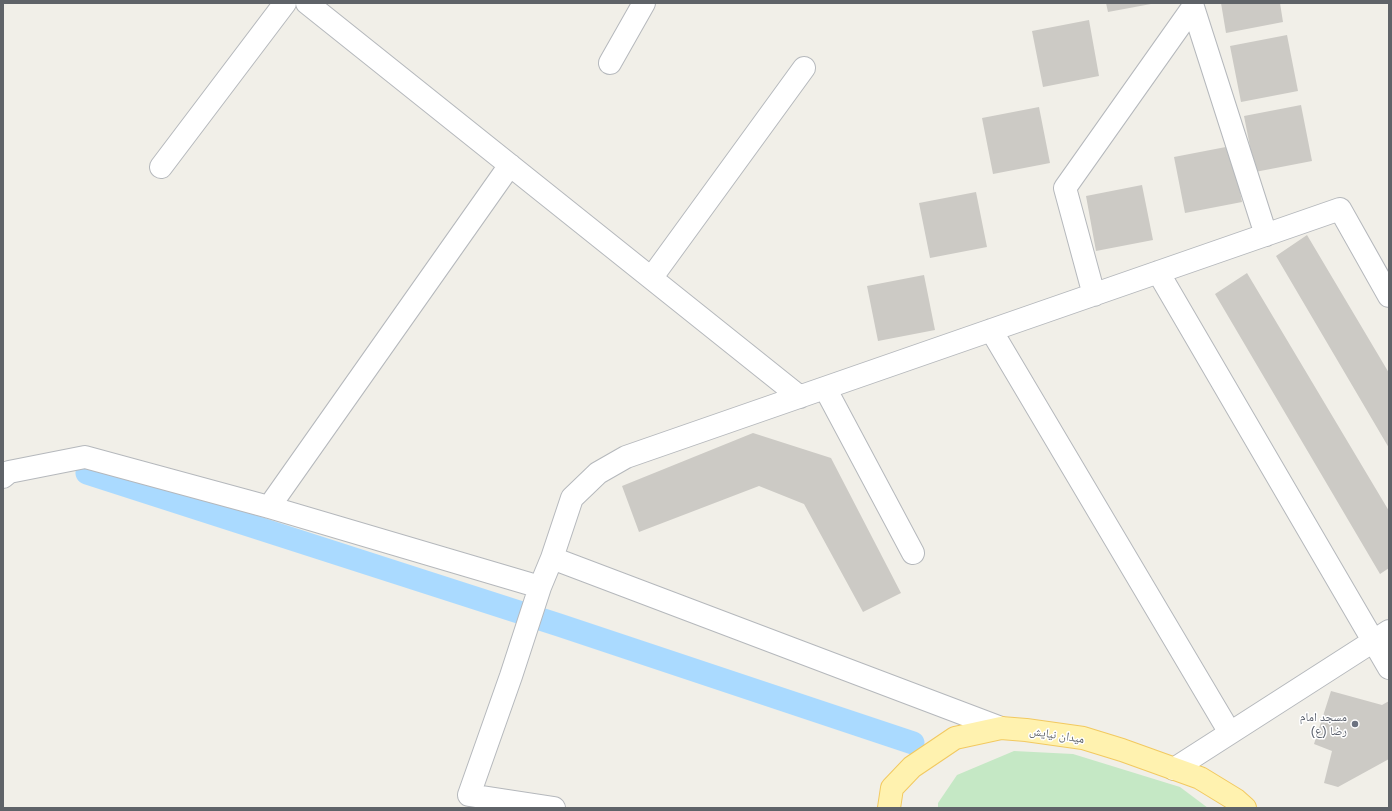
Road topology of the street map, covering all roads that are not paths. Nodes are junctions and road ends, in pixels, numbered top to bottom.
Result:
1 (285, 3) edge
2 (307, 3) edge
3 (644, 3) edge
4 (610, 64) dead end
5 (804, 68) dead end
6 (510, 165) junction
7 (161, 167) dead end
8 (1266, 235) junction
9 (1158, 272) junction
10 (652, 278) junction
11 (1094, 295) junction
12 (1389, 296) edge
13 (991, 330) junction
14 (826, 388) junction
15 (800, 397) junction
16 (3, 477) edge
17 (269, 508) junction
18 (913, 553) dead end
19 (552, 558) junction
20 (540, 587) junction
21 (1381, 636) edge
22 (1389, 668) edge
23 (1001, 728) junction
24 (1230, 733) junction
25 (1174, 769) junction
26 (473, 801) edge
27 (554, 808) edge
28 (889, 808) edge
29 (1245, 808) edge

1 - 7 street
2 - 6 street
3 - 4 street
5 - 10 street
6 - 10 street
6 - 17 street
8 - 9 street
8 - 11 street
8 - 12 street
9 - 11 street
9 - 21 street
10 - 15 street
11 - 13 street
13 - 14 street
13 - 24 street
14 - 15 street
14 - 18 street
15 - 19 street
16 - 17 street
17 - 20 street
19 - 20 street
19 - 23 street
20 - 26 street
21 - 22 street
21 - 24 street
23 - 25 main road, میدان نیایش
23 - 28 main road, میدان نیایش
24 - 25 street
25 - 29 main road, میدان نیایش
26 - 27 street

